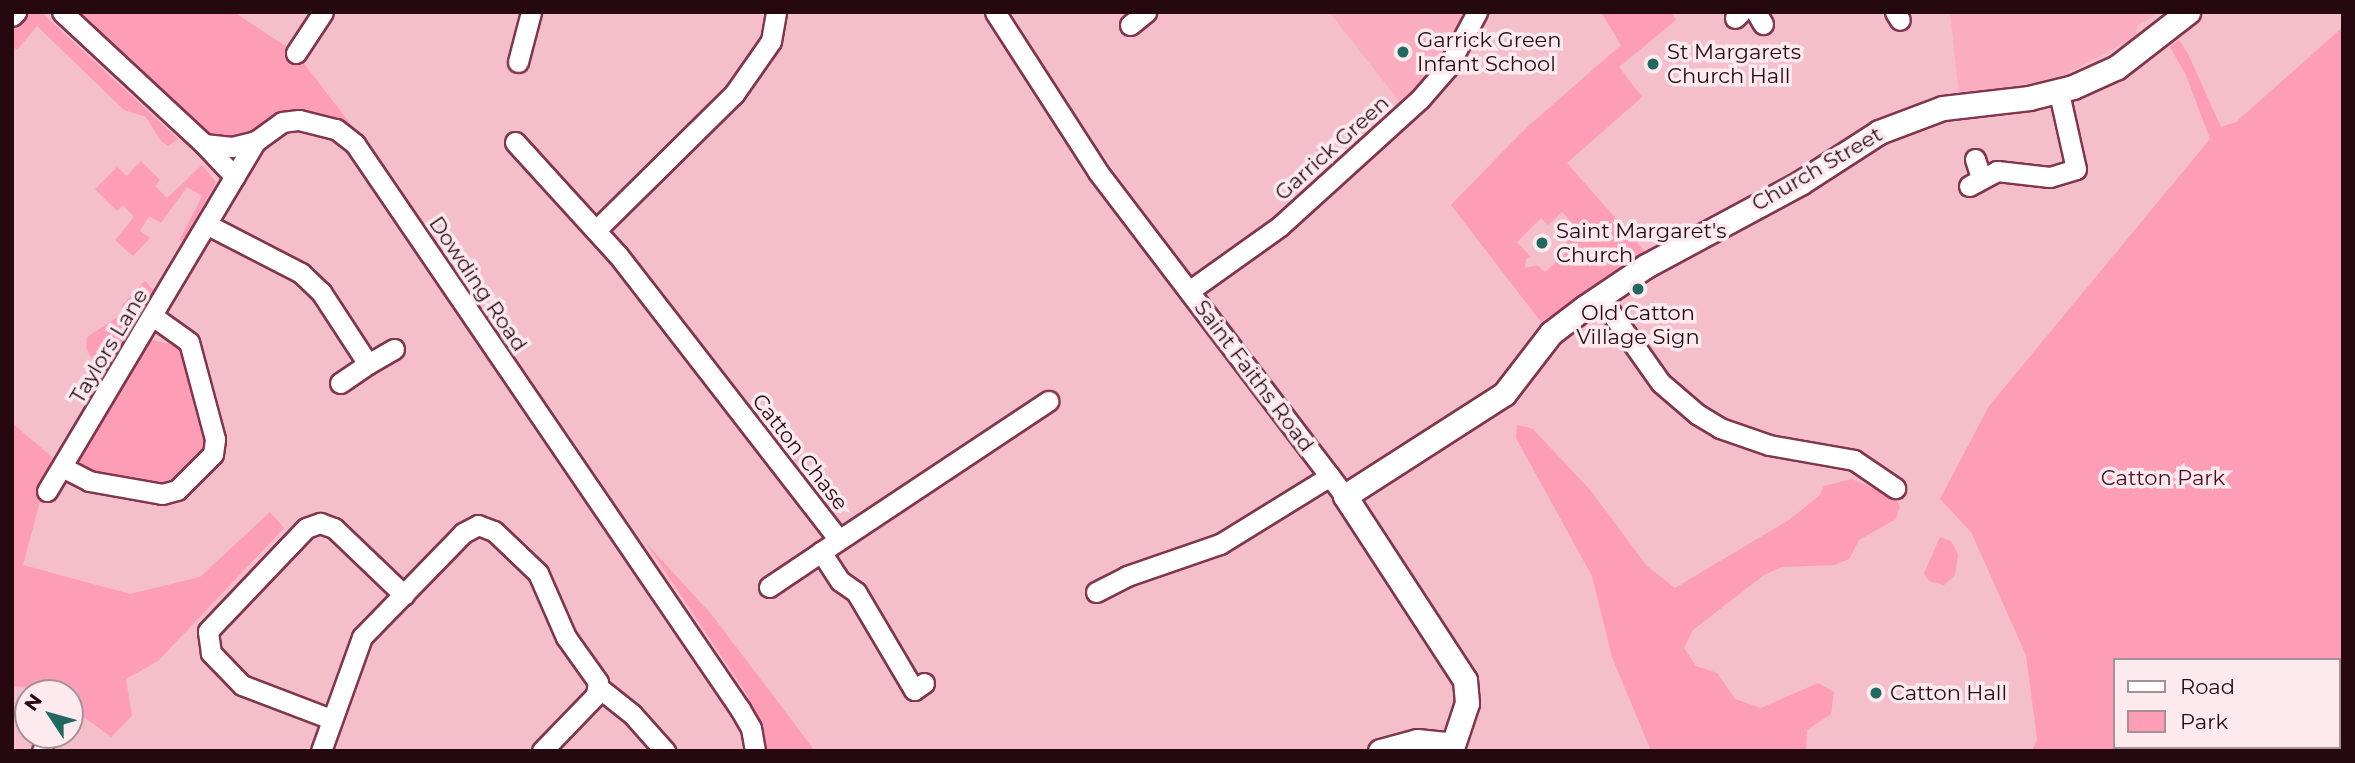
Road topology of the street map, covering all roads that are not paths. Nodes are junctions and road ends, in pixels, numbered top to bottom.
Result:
1 (16, 12) edge
2 (62, 12) edge
3 (323, 12) edge
4 (531, 12) edge
5 (776, 12) edge
6 (995, 12) edge
7 (1146, 12) edge
8 (1476, 12) edge
9 (2188, 12) edge
10 (12, 16) edge
11 (1130, 25) dead end
12 (526, 52) dead end
13 (296, 54) dead end
14 (2059, 93) junction
15 (256, 141) junction
16 (515, 142) dead end
17 (204, 144) junction
18 (1975, 174) dead end
19 (235, 177) junction
20 (208, 225) junction
21 (596, 230) junction
22 (1189, 292) junction
23 (1600, 297) junction
24 (154, 317) junction
25 (394, 349) dead end
26 (368, 364) junction
27 (340, 383) dead end
28 (1048, 401) dead end
29 (62, 467) junction
30 (1330, 476) junction
31 (1895, 488) dead end
32 (47, 491) dead end
33 (1345, 496) junction
34 (838, 539) junction
35 (821, 551) junction
36 (769, 587) dead end
37 (1096, 592) dead end
38 (404, 595) junction
39 (598, 687) junction
40 (913, 690) dead end
41 (331, 719) junction
42 (1456, 748) edge
43 (321, 751) edge
44 (542, 751) edge
45 (665, 751) edge
46 (755, 751) edge
47 (1380, 751) edge

1 - 10 street
2 - 17 street
3 - 13 street
4 - 12 street
5 - 21 street
6 - 22 street, Saint Faiths Road
7 - 11 street
8 - 22 street, Garrick Green
9 - 14 street, Church Street
14 - 18 street
14 - 23 street, Church Street
15 - 17 street, Dowding Road
15 - 19 street, Taylors Lane
15 - 46 street, Dowding Road
16 - 21 street, Catton Chase
17 - 19 street
19 - 20 street, Taylors Lane
20 - 24 street, Taylors Lane
20 - 26 street
21 - 34 street, Catton Chase
22 - 30 street, Saint Faiths Road
23 - 31 street
23 - 33 street, Church Street
24 - 29 street, Taylors Lane
24 - 29 street
25 - 26 street
26 - 27 street
28 - 34 street, Catton Chase
29 - 32 street, Taylors Lane
30 - 33 street, Saint Faiths Road
30 - 37 street
33 - 42 street, Saint Faiths Road
34 - 35 street
35 - 36 street
35 - 40 street
38 - 39 street
38 - 41 street
38 - 41 street
39 - 44 street
39 - 45 street
41 - 43 street
42 - 47 street

